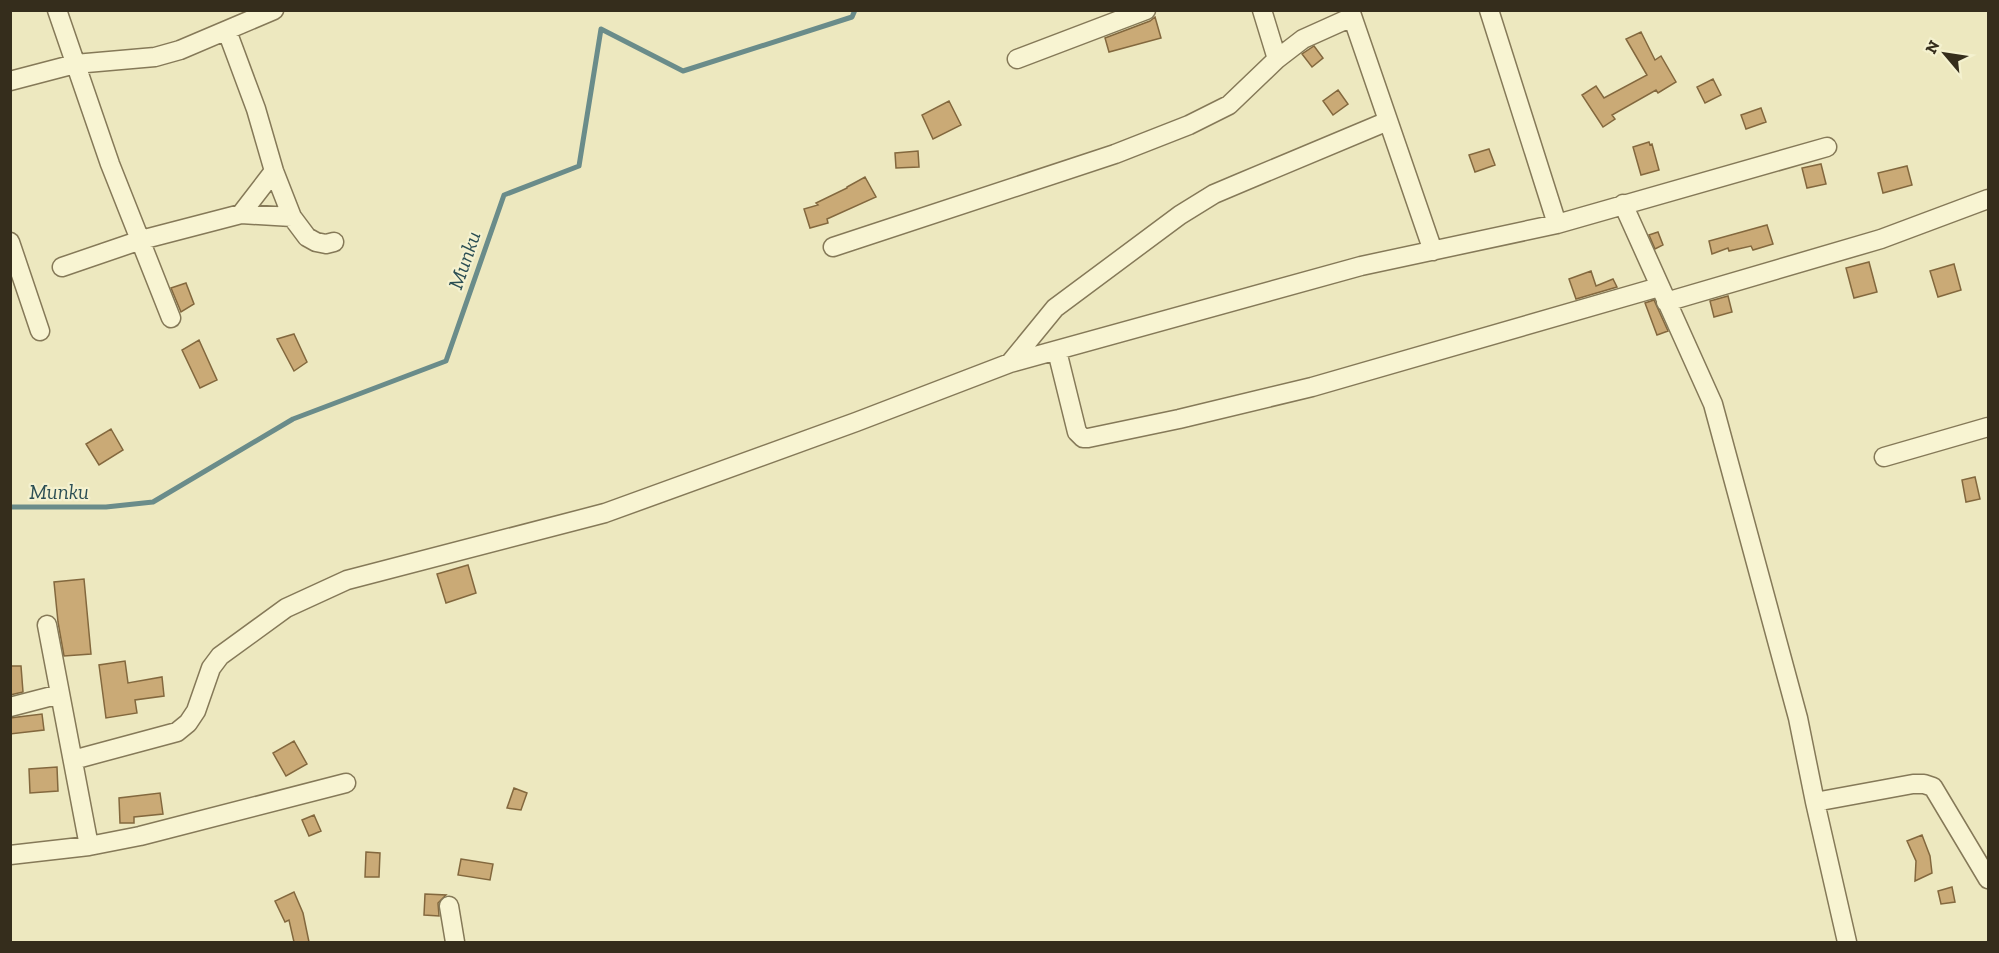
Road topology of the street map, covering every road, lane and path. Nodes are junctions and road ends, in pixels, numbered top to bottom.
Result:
1 (57, 10) edge
2 (274, 10) edge
3 (1146, 10) edge
4 (1262, 10) edge
5 (1489, 10) edge
6 (1351, 14) edge
7 (226, 31) junction
8 (1017, 59) dead end
9 (1277, 59) junction
10 (75, 64) junction
11 (10, 81) edge
12 (1388, 121) junction
13 (1827, 147) dead end
14 (274, 171) junction
15 (1989, 200) edge
16 (1623, 204) junction
17 (241, 214) junction
18 (292, 217) junction
19 (1557, 224) junction
20 (141, 240) junction
21 (10, 242) edge
22 (334, 242) dead end
23 (833, 247) dead end
24 (1433, 251) junction
25 (62, 267) dead end
26 (1663, 295) junction
27 (171, 318) dead end
28 (40, 331) dead end
29 (1057, 351) junction
30 (1010, 363) junction
31 (1989, 427) edge
32 (1884, 457) dead end
33 (46, 625) dead end
34 (60, 694) junction
35 (10, 707) edge
36 (73, 760) junction
37 (346, 783) dead end
38 (1815, 802) junction
39 (89, 846) junction
40 (10, 855) edge
41 (1989, 879) edge
42 (449, 906) dead end
43 (455, 942) edge
44 (1847, 942) edge

1 - 10 street
2 - 7 street
3 - 8 street
4 - 9 street
5 - 19 street
6 - 9 street
6 - 12 street
7 - 10 street
7 - 14 street
9 - 23 street
10 - 11 street
10 - 20 street
12 - 24 street
12 - 30 street
13 - 16 street
14 - 17 street
14 - 18 street
15 - 26 street
16 - 19 street
16 - 26 street
17 - 18 street
17 - 20 street
18 - 22 street
19 - 24 street
20 - 25 street
20 - 27 street
21 - 28 street
24 - 29 street
26 - 29 street
26 - 38 street
29 - 30 street
30 - 36 street
31 - 32 street
33 - 34 street
34 - 35 street
34 - 36 street
36 - 39 street
37 - 39 street
38 - 41 street
38 - 44 street
39 - 40 street
42 - 43 street

